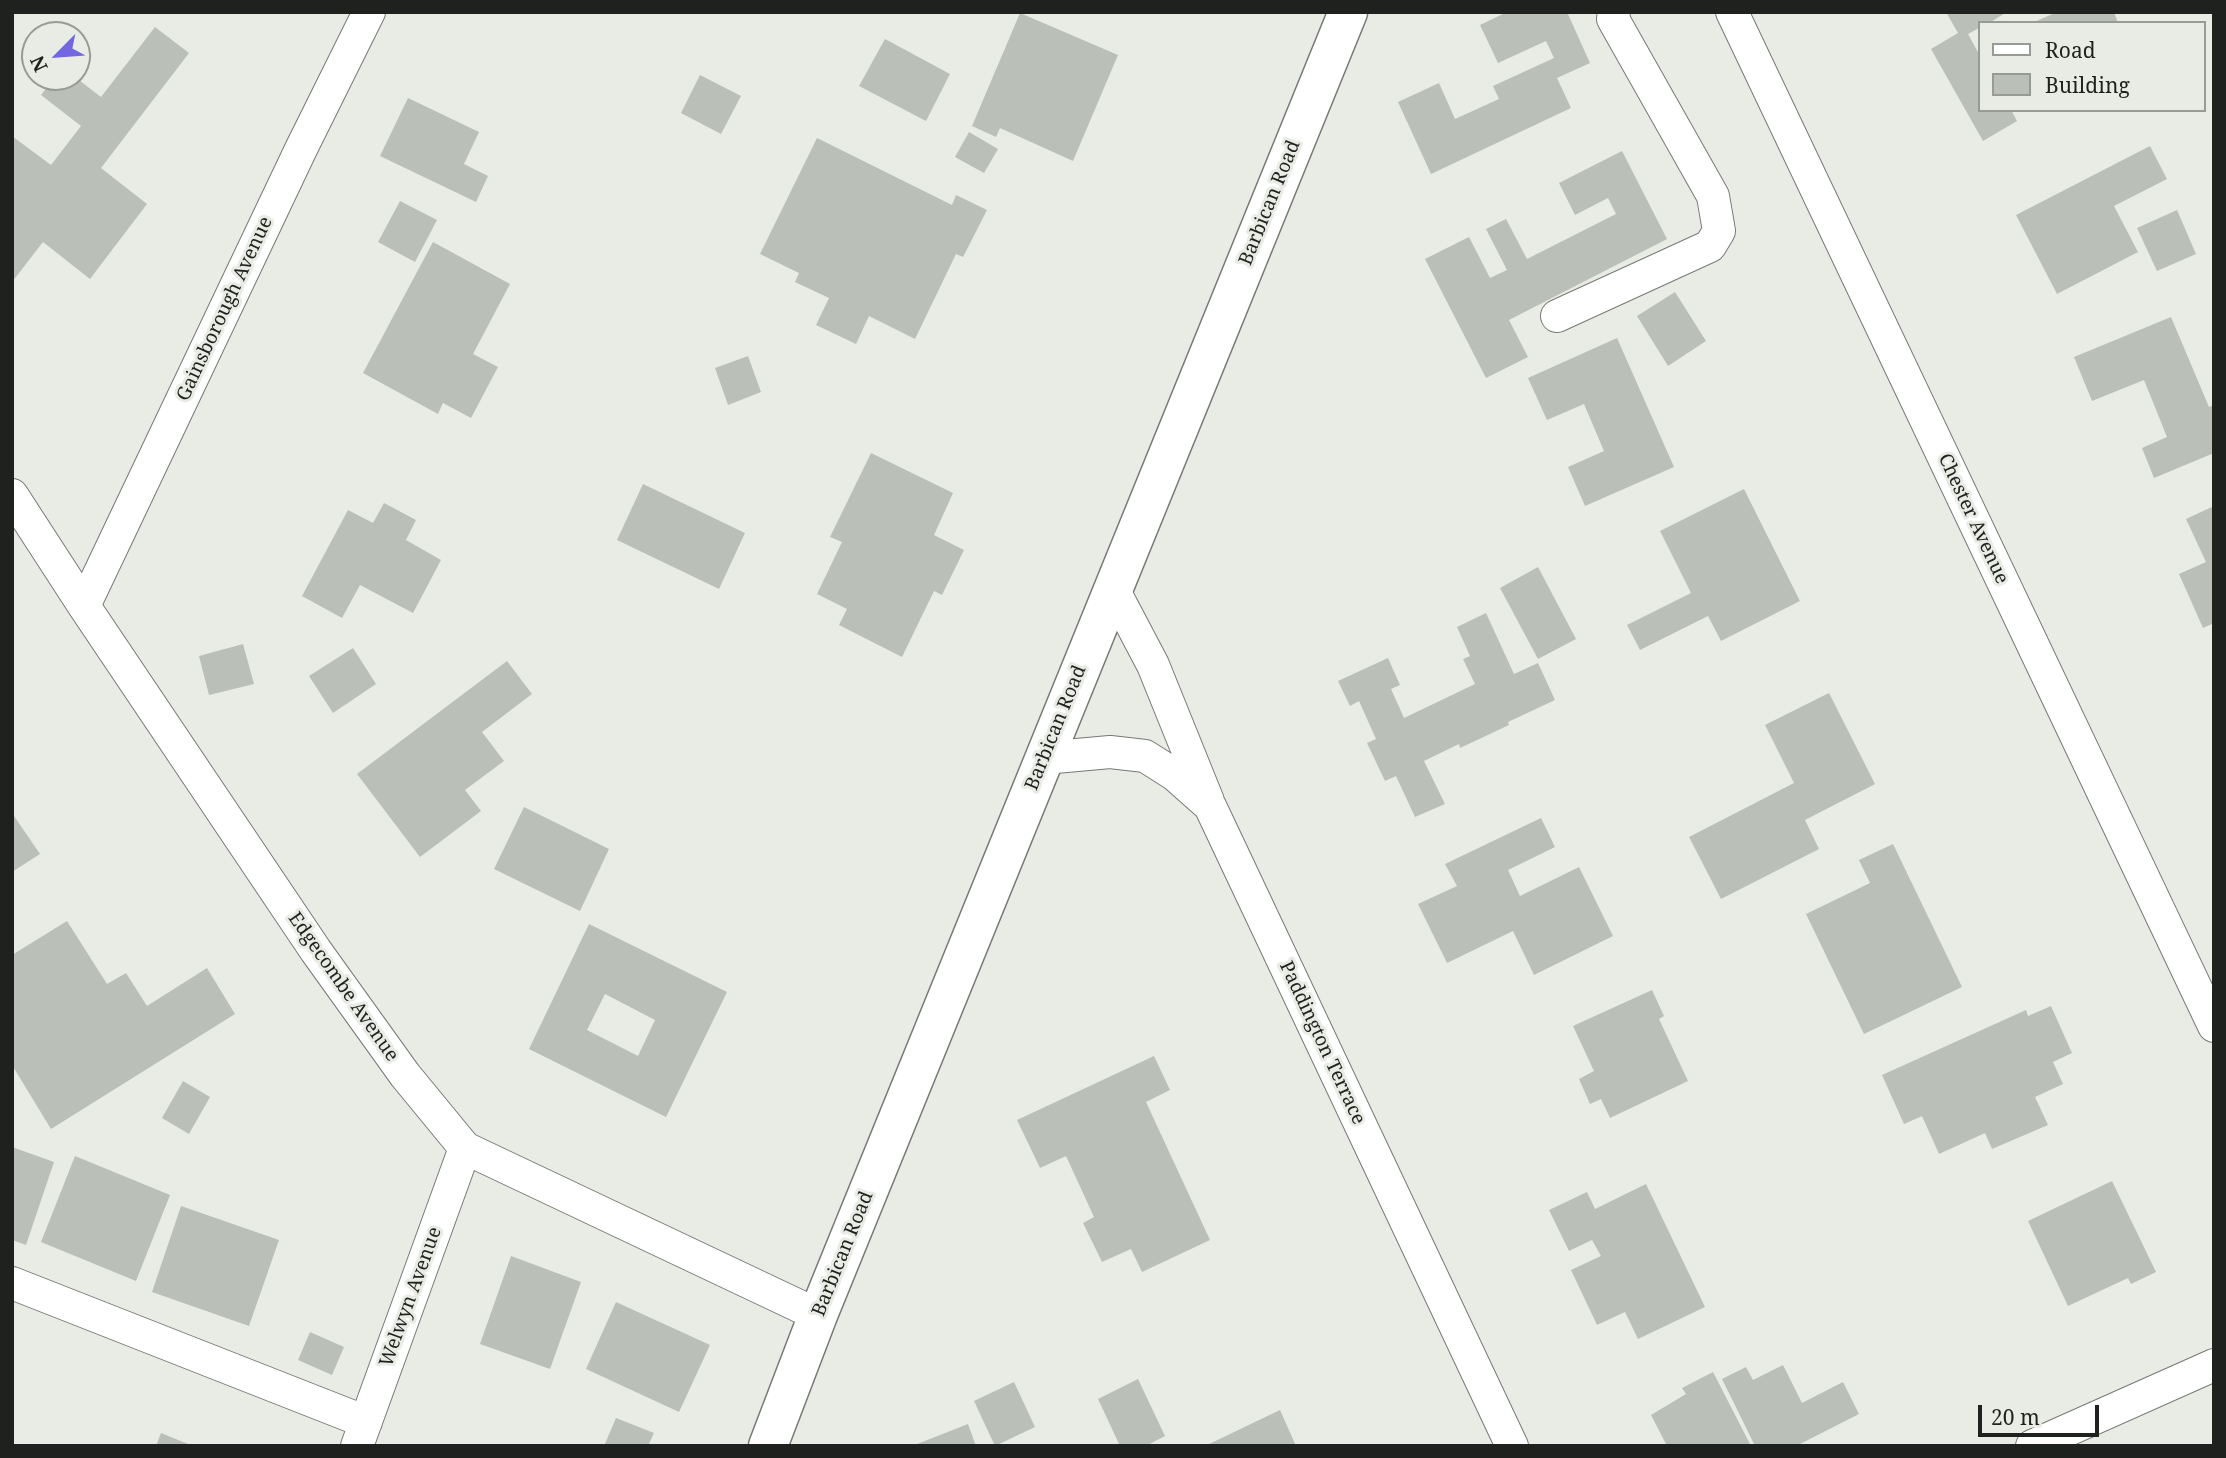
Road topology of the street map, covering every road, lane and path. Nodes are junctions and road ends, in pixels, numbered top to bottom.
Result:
1 (369, 12) edge
2 (1348, 12) edge
3 (1614, 12) edge
4 (1732, 12) edge
5 (1557, 316) dead end
6 (12, 495) edge
7 (1113, 589) junction
8 (83, 607) junction
9 (1044, 758) junction
10 (1210, 806) junction
11 (2214, 1026) edge
12 (465, 1148) junction
13 (12, 1283) edge
14 (818, 1315) junction
15 (2214, 1365) edge
16 (362, 1434) edge
17 (768, 1446) edge
18 (1512, 1446) edge
19 (2032, 1446) edge

1 - 8 street, Gainsborough Avenue
2 - 7 main road, Barbican Road
3 - 5 street
4 - 11 street, Chester Avenue
6 - 8 street, Edgecombe Avenue
7 - 9 main road, Barbican Road
7 - 10 street
8 - 12 street, Edgecombe Avenue
9 - 10 street, Paddington Terrace
9 - 14 main road, Barbican Road
10 - 18 street, Paddington Terrace
12 - 14 street, Edgecombe Avenue
12 - 16 street, Welwyn Avenue
13 - 16 street
14 - 17 main road, Barbican Road
15 - 19 street

